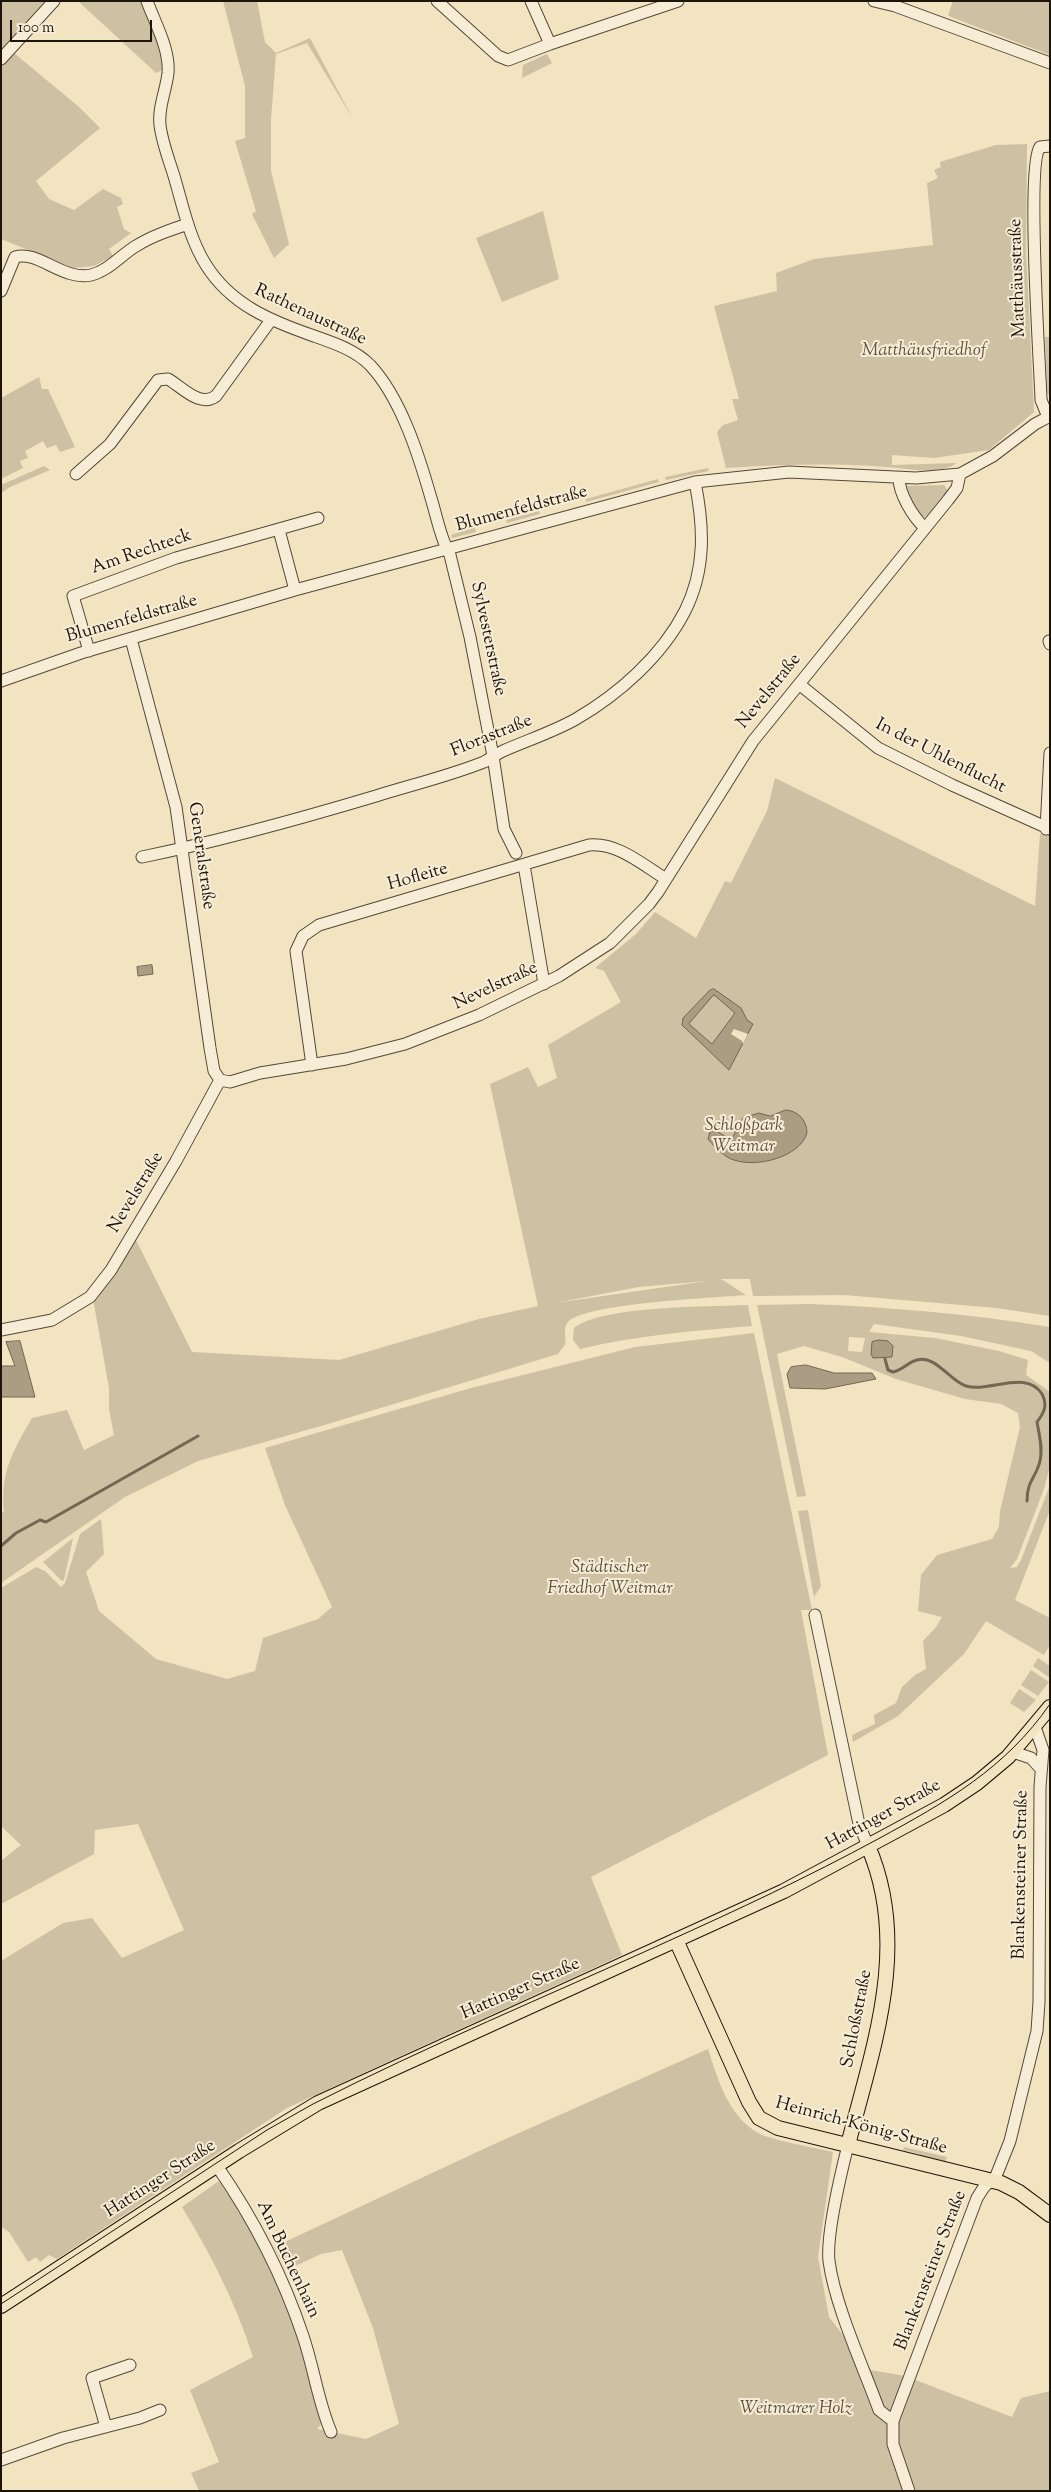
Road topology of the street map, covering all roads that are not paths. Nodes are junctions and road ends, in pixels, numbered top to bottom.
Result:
1 (54, 1) edge
2 (147, 1) edge
3 (437, 1) edge
4 (531, 1) edge
5 (678, 1) edge
6 (874, 1) edge
7 (550, 44) junction
8 (1, 59) edge
9 (1050, 63) edge
10 (1047, 146) edge
11 (188, 224) junction
12 (1, 291) edge
13 (271, 320) junction
14 (1049, 417) edge
15 (76, 474) dead end
16 (960, 474) junction
17 (899, 478) junction
18 (695, 482) junction
19 (318, 518) dead end
20 (925, 528) junction
21 (279, 530) junction
22 (446, 548) junction
23 (295, 590) junction
24 (131, 639) junction
25 (90, 651) junction
26 (1, 680) edge
27 (799, 684) junction
28 (1050, 753) edge
29 (493, 756) junction
30 (1048, 829) edge
31 (182, 847) junction
32 (516, 853) dead end
33 (142, 857) dead end
34 (524, 865) junction
35 (666, 879) junction
36 (544, 984) junction
37 (312, 1065) junction
38 (220, 1080) junction
39 (1, 1330) edge
40 (814, 1615) dead end
41 (1050, 1707) edge
42 (1035, 1727) junction
43 (1013, 1752) junction
44 (1040, 1768) junction
45 (868, 1846) junction
46 (676, 1940) junction
47 (848, 2145) junction
48 (217, 2166) junction
49 (992, 2180) junction
50 (1050, 2215) edge
51 (1, 2306) edge
52 (130, 2365) dead end
53 (160, 2410) dead end
54 (893, 2421) junction
55 (106, 2427) junction
56 (331, 2432) dead end
57 (1, 2460) edge
58 (909, 2491) edge

1 - 8 street
2 - 11 street, Rathenaustraße
3 - 7 street
4 - 7 street
5 - 7 street
6 - 9 street
10 - 14 street, Matthäusstraße
11 - 12 street
11 - 13 street, Rathenaustraße
13 - 15 street
13 - 22 street, Rathenaustraße
14 - 16 street, Blumenfeldstraße
16 - 17 street, Blumenfeldstraße
16 - 20 street, Nevelstraße
17 - 18 street, Blumenfeldstraße
17 - 20 street
18 - 22 street, Blumenfeldstraße
18 - 29 street, Florastraße
19 - 21 street, Am Rechteck
20 - 27 street, Nevelstraße
21 - 23 street
21 - 25 street, Am Rechteck
22 - 23 street, Blumenfeldstraße
22 - 29 street, Sylvesterstraße
23 - 24 street, Blumenfeldstraße
24 - 25 street, Blumenfeldstraße
24 - 31 street, Generalstraße
25 - 26 street, Blumenfeldstraße
27 - 30 street, In der Uhlenflucht
27 - 35 street, Nevelstraße
28 - 30 street
29 - 31 street, Florastraße
29 - 32 street, Sylvesterstraße
31 - 33 street, Florastraße
31 - 38 street, Generalstraße
34 - 35 street, Hofleite
34 - 36 street
34 - 37 street, Hofleite
35 - 36 street, Nevelstraße
36 - 37 street, Nevelstraße
37 - 38 street, Nevelstraße
38 - 39 street, Nevelstraße
40 - 45 street, Schloßstraße
41 - 42 main road, Hattinger Straße
42 - 43 main road, Hattinger Straße
42 - 44 street, Blankensteiner Straße
43 - 44 street, Blankensteiner Straße
43 - 45 main road, Hattinger Straße
44 - 49 street, Blankensteiner Straße
45 - 46 main road, Hattinger Straße
45 - 47 main road, Schloßstraße
46 - 47 main road, Heinrich-König-Straße
46 - 48 main road, Hattinger Straße
47 - 49 main road, Heinrich-König-Straße
47 - 54 street, Schloßstraße
48 - 51 main road, Hattinger Straße
48 - 56 street, Am Buchenhain
49 - 50 main road, Heinrich-König-Straße
49 - 54 street, Blankensteiner Straße
52 - 55 street
53 - 55 street
54 - 58 street, Blankensteiner Straße
55 - 57 street

